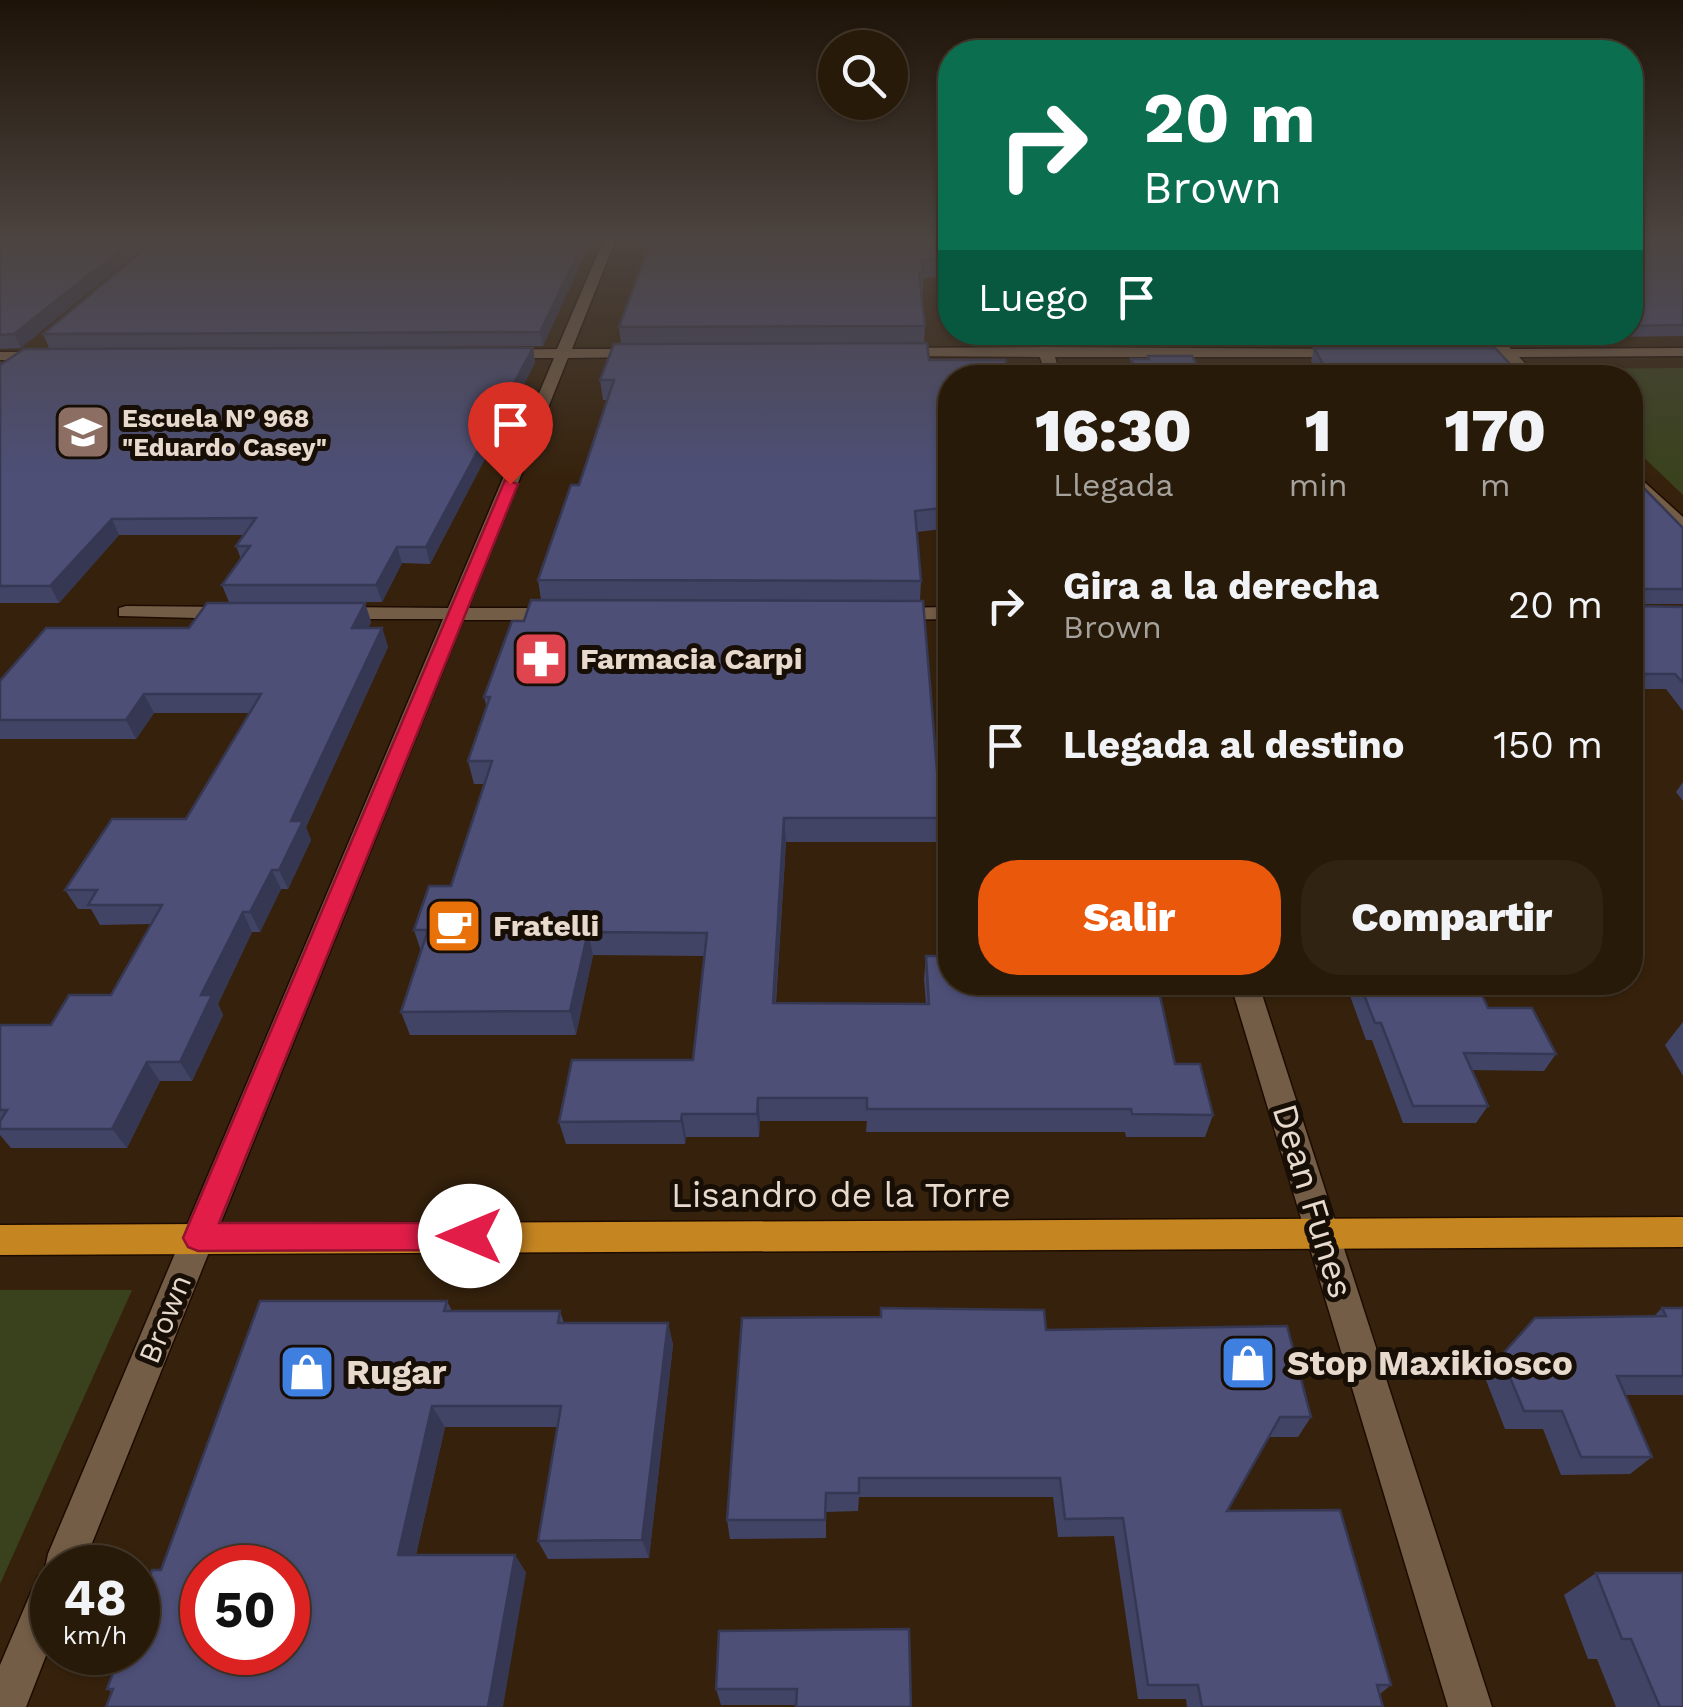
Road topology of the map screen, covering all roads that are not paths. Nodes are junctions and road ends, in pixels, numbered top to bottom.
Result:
1 (578, 319) edge
2 (48, 337) edge
3 (1499, 345) edge
4 (1046, 351) junction
5 (869, 352) edge
6 (1683, 352) edge
7 (660, 353) edge
8 (1354, 353) edge
9 (1450, 353) edge
10 (484, 354) edge
11 (564, 354) junction
12 (1508, 354) junction
13 (0, 356) edge
14 (26, 356) junction
15 (66, 356) edge
16 (1050, 365) edge
17 (1519, 365) edge
18 (0, 377) edge
19 (1643, 487) edge
20 (1683, 527) edge
21 (126, 612) dead end
22 (262, 613) edge
23 (320, 613) edge
24 (457, 614) junction
25 (575, 614) edge
26 (871, 614) edge
27 (938, 614) edge
28 (1248, 995) edge
29 (1683, 1232) edge
30 (1323, 1234) junction
31 (198, 1238) junction
32 (0, 1240) edge
33 (71, 1545) edge
34 (30, 1644) edge
35 (4, 1707) edge
36 (1470, 1707) edge

1 - 11 street, Brown
2 - 14 street
3 - 12 street
4 - 5 street
4 - 8 street
4 - 16 street
6 - 12 street
7 - 11 street
9 - 12 street
10 - 11 street
11 - 24 street, Brown
12 - 17 street
13 - 14 street
14 - 15 street
14 - 18 street
19 - 20 street
21 - 22 street
23 - 24 street
24 - 25 street
24 - 31 street, Brown
26 - 27 street
28 - 30 street, Dean Funes
29 - 30 main road, Lisandro de la Torre
30 - 31 main road, Lisandro de la Torre
30 - 36 street, Dean Funes
31 - 32 main road, Lisandro de la Torre
31 - 33 street, Brown
34 - 35 street

